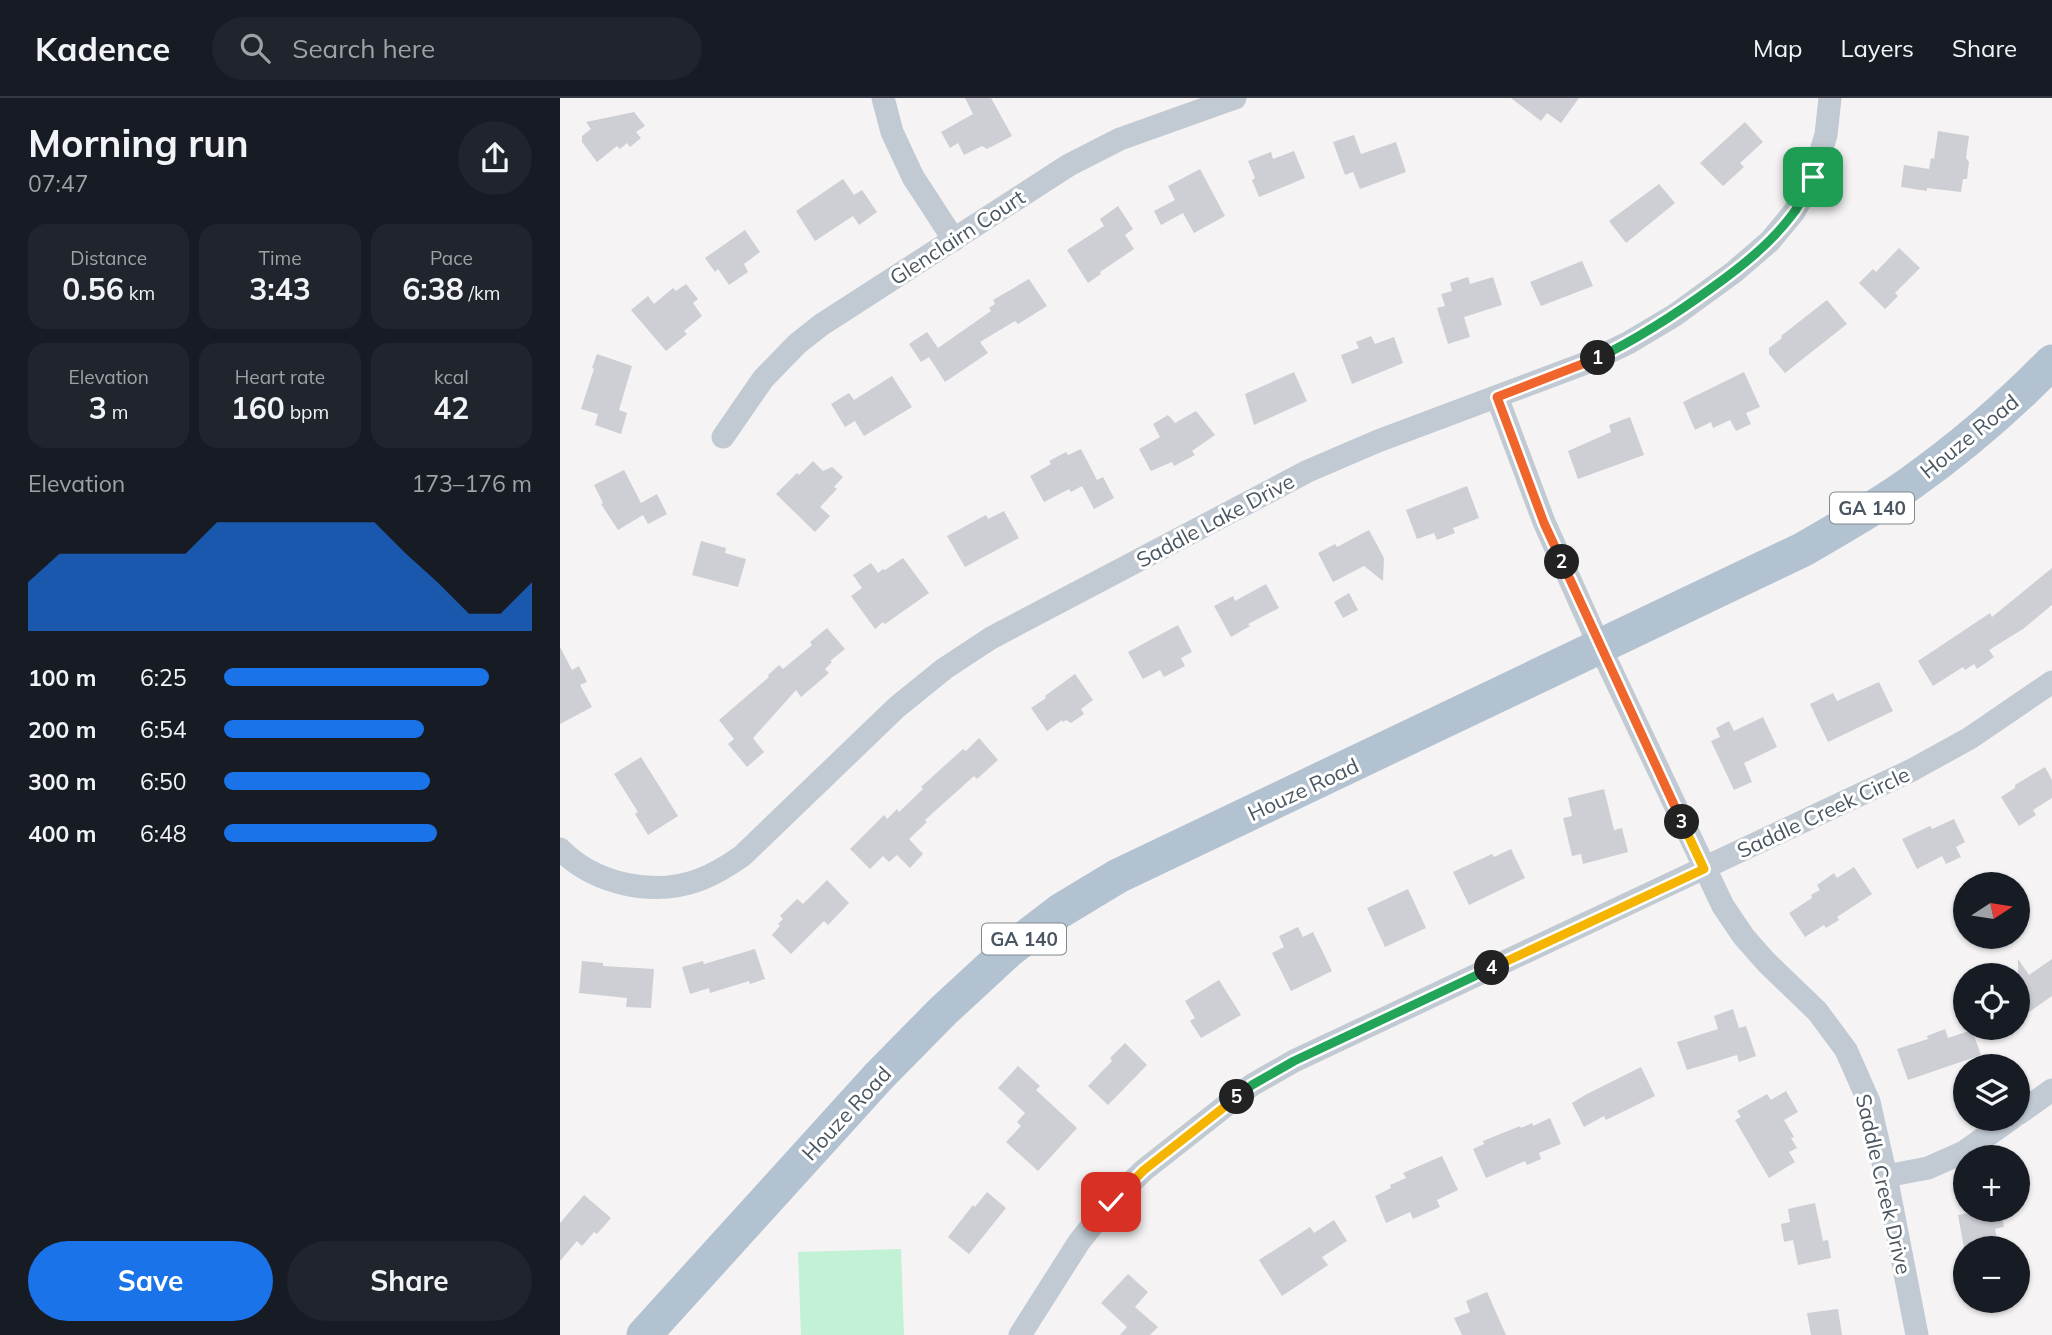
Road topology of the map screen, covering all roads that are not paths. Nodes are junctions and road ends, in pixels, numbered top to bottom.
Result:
1 (883, 98) edge
2 (1235, 98) edge
3 (1830, 98) edge
4 (954, 240) junction
5 (2052, 362) edge
6 (1497, 397) junction
7 (723, 437) dead end
8 (1600, 647) junction
9 (2052, 682) edge
10 (560, 849) edge
11 (1704, 869) junction
12 (2052, 1090) edge
13 (2030, 1106) edge
14 (1994, 1131) edge
15 (1886, 1176) junction
16 (1022, 1334) edge
17 (644, 1335) edge
18 (1917, 1335) edge

1 - 4 street
2 - 4 street, Glenclairn Court
3 - 6 street, Saddle Lake Drive
4 - 7 street, Glenclairn Court
5 - 8 main road, Houze Road / GA 140
6 - 8 street, Saddle Creek Drive
6 - 10 street, Saddle Lake Drive
8 - 11 street, Saddle Creek Drive
8 - 17 main road, Houze Road / GA 140
9 - 11 street, Saddle Creek Circle
11 - 15 street, Saddle Creek Drive
11 - 16 street, Saddle Creek Circle
12 - 13 street
14 - 15 street
15 - 18 street, Saddle Creek Drive

